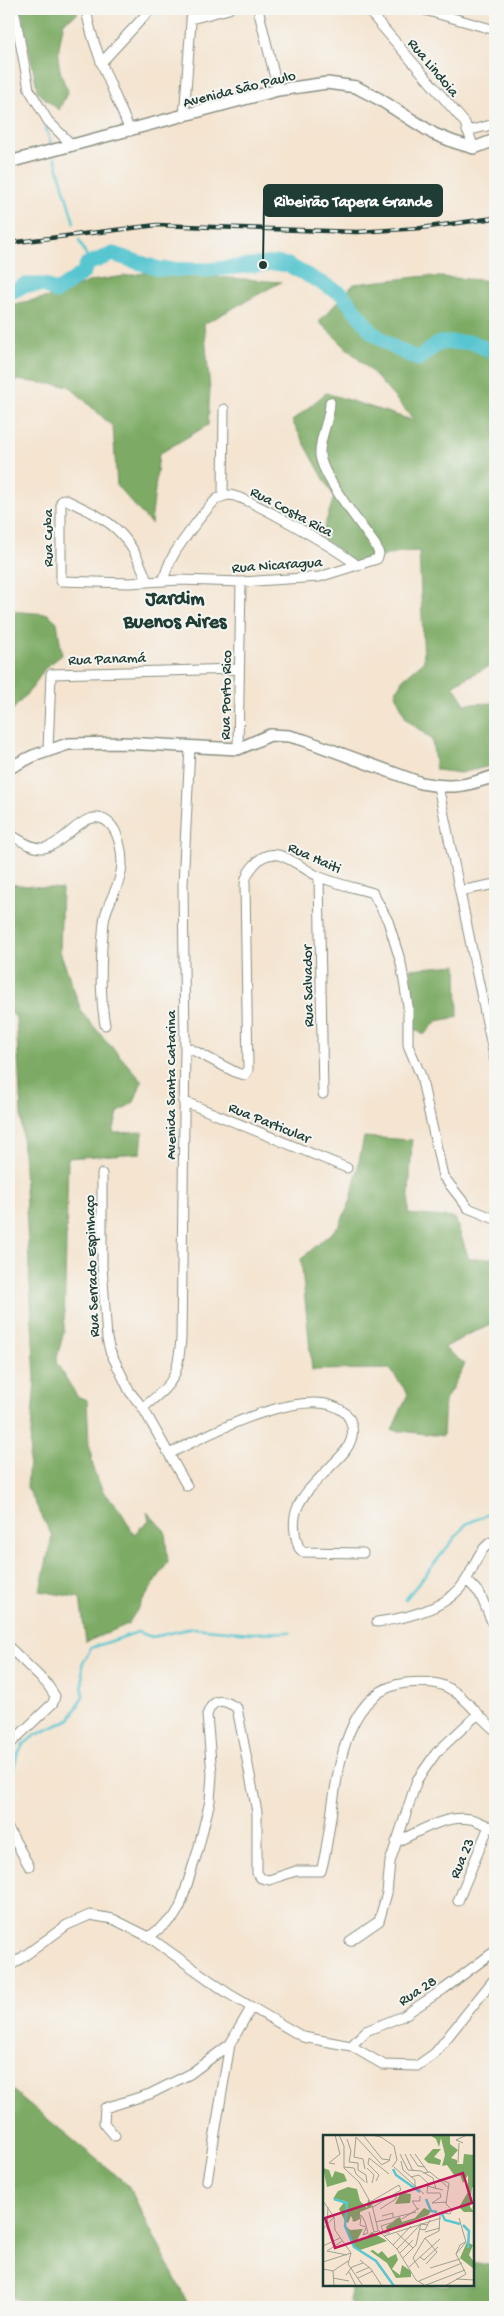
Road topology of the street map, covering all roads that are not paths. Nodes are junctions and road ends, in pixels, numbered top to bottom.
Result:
1 (14, 9) edge
2 (86, 9) edge
3 (151, 9) edge
4 (192, 9) edge
5 (229, 9) edge
6 (258, 9) edge
7 (367, 9) edge
8 (421, 9) edge
9 (191, 19) junction
10 (495, 30) edge
11 (102, 63) junction
12 (278, 90) junction
13 (184, 116) junction
14 (495, 124) edge
15 (130, 131) junction
16 (468, 131) junction
17 (495, 140) edge
18 (73, 146) junction
19 (474, 148) junction
20 (9, 162) edge
21 (330, 402) dead end
22 (224, 409) dead end
23 (223, 496) junction
24 (358, 566) junction
25 (61, 581) joint
26 (147, 581) junction
27 (163, 581) junction
28 (241, 582) junction
29 (239, 669) junction
30 (190, 748) junction
31 (238, 748) junction
32 (48, 750) junction
33 (9, 768) edge
34 (495, 776) edge
35 (438, 786) junction
36 (9, 834) edge
37 (319, 877) junction
38 (495, 884) edge
39 (460, 891) junction
40 (105, 1026) dead end
41 (184, 1046) junction
42 (495, 1061) edge
43 (323, 1094) dead end
44 (183, 1101) junction
45 (347, 1168) dead end
46 (102, 1174) dead end
47 (495, 1219) edge
48 (143, 1408) junction
49 (169, 1454) junction
50 (187, 1486) dead end
51 (495, 1540) edge
52 (363, 1553) dead end
53 (467, 1580) junction
54 (377, 1622) dead end
55 (495, 1629) edge
56 (9, 1647) edge
57 (478, 1714) junction
58 (495, 1730) edge
59 (9, 1745) edge
60 (492, 1828) edge
61 (9, 1830) edge
62 (396, 1842) junction
63 (29, 1866) dead end
64 (458, 1901) dead end
65 (150, 1937) junction
66 (350, 1941) dead end
67 (495, 1951) edge
68 (9, 1967) edge
69 (495, 1978) edge
70 (251, 2008) junction
71 (230, 2044) junction
72 (351, 2046) junction
73 (115, 2136) dead end
74 (207, 2181) dead end

1 - 18 street
2 - 11 street
3 - 11 street
4 - 9 street
5 - 9 street
6 - 12 street
7 - 16 street, Rua Lindoia
8 - 10 street
9 - 13 street
11 - 15 street
12 - 13 main road, Avenida São Paulo
12 - 19 main road, Avenida São Paulo
13 - 15 main road, Avenida São Paulo
14 - 16 street
15 - 18 main road, Avenida São Paulo
16 - 19 street, Rua Lindoia
17 - 19 main road
18 - 20 main road, Avenida São Paulo
21 - 24 street, Rua Nicaragua
22 - 23 street
23 - 24 street, Rua Costa Rica
23 - 27 street
24 - 28 street, Rua Nicaragua
25 - 26 street, Rua Nicaragua
25 - 26 street, Rua Cuba
26 - 27 street, Rua Nicaragua
27 - 28 street, Rua Nicaragua
28 - 29 street, Rua Porto Rico
29 - 31 street, Rua Porto Rico
29 - 32 street, Rua Panamá
30 - 31 main road
30 - 32 main road
30 - 41 street, Avenida Santa Catarina
31 - 35 main road
32 - 33 main road
34 - 35 main road
35 - 39 street
36 - 40 street
37 - 41 street, Rua Haiti
37 - 43 street, Rua Salvador
37 - 47 street, Rua Haiti
38 - 39 street
39 - 42 street
41 - 44 street, Avenida Santa Catarina
44 - 45 street, Rua Particular
44 - 48 street, Avenida Santa Catarina
46 - 48 street, Rua Serrado Espinhaço
48 - 49 street, Rua Serrado Espinhaço
49 - 50 street, Rua Serrado Espinhaço
49 - 52 street
51 - 53 street
53 - 54 street
53 - 55 street
56 - 59 street
57 - 58 street
57 - 62 street
57 - 65 street
60 - 62 street
60 - 64 street, Rua 23
61 - 63 street
62 - 66 street
65 - 68 street
65 - 70 street
67 - 72 street, Rua 28
69 - 72 street
70 - 71 street
70 - 72 street
71 - 73 street
71 - 74 street

